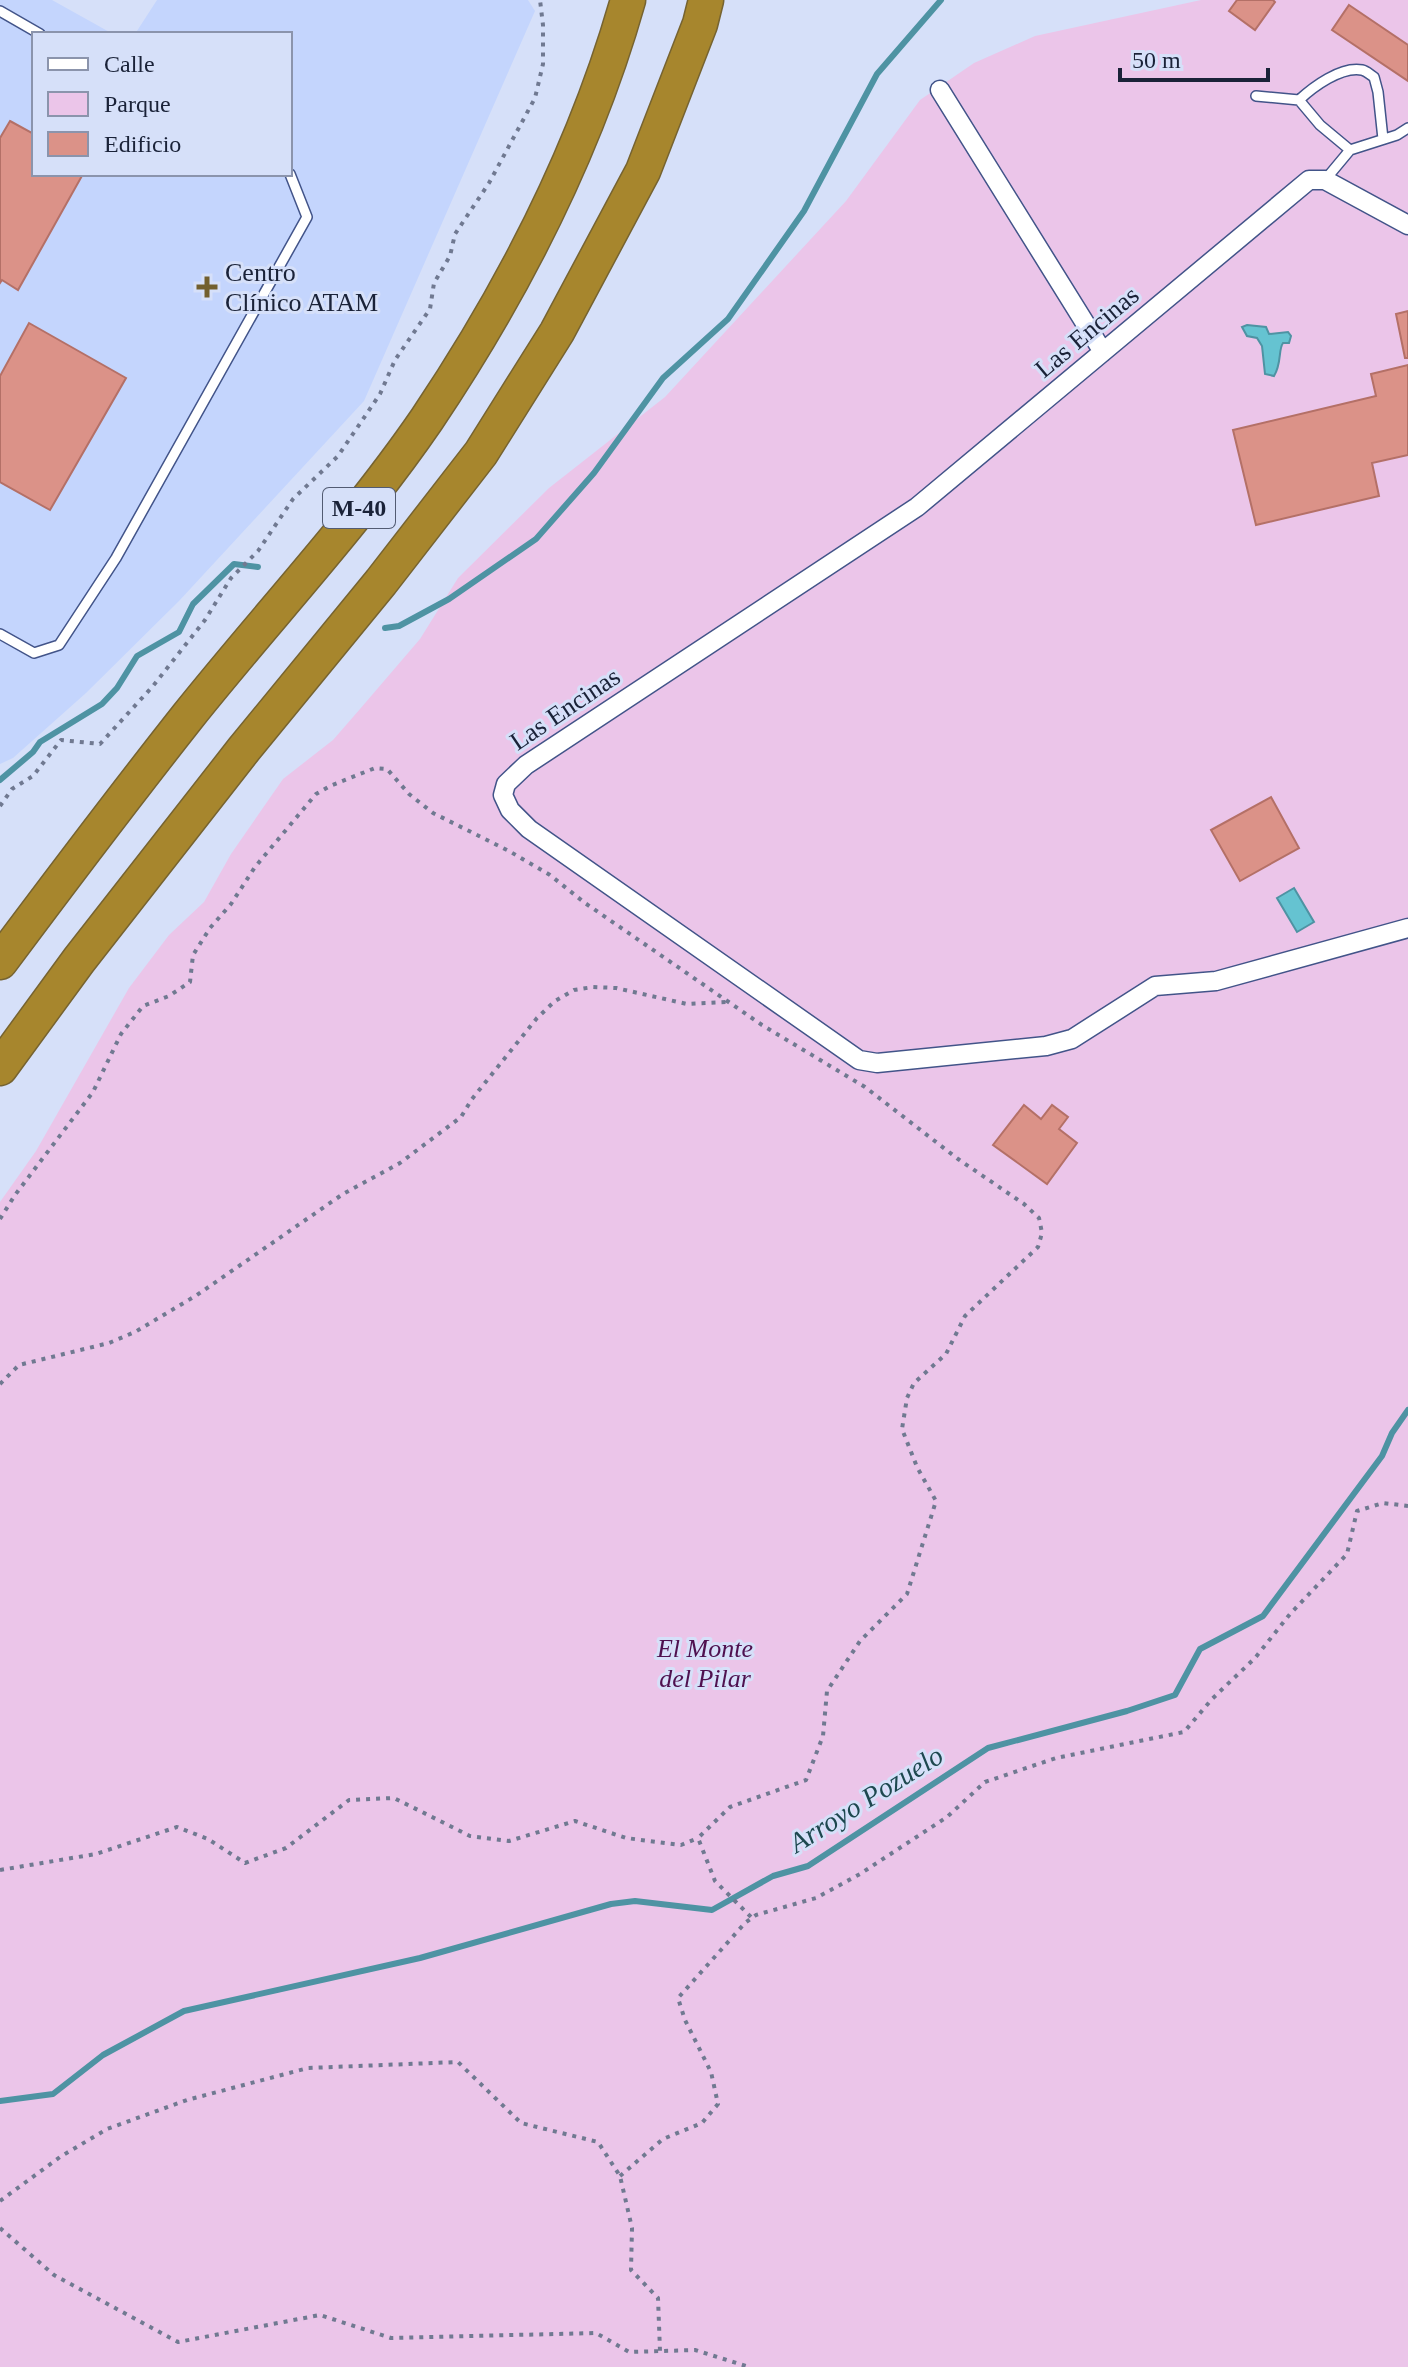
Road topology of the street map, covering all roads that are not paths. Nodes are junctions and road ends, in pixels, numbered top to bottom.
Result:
1 (628, 0) edge
2 (706, 0) edge
3 (0, 11) edge
4 (37, 32) edge
5 (940, 90) dead end
6 (1256, 96) dead end
7 (1299, 100) junction
8 (1408, 128) edge
9 (1383, 139) junction
10 (1350, 150) junction
11 (291, 176) edge
12 (1325, 180) junction
13 (1408, 225) edge
14 (1103, 352) junction
15 (0, 634) edge
16 (1408, 928) edge
17 (0, 962) edge
18 (0, 1068) edge

1 - 17 highway, M-40
2 - 18 highway, M-40
3 - 4 lane
5 - 14 street
6 - 7 lane
7 - 9 lane
7 - 10 lane
8 - 9 lane
9 - 10 lane
10 - 12 lane
11 - 15 lane
12 - 13 street
12 - 14 street, Las Encinas
14 - 16 street, Las Encinas

